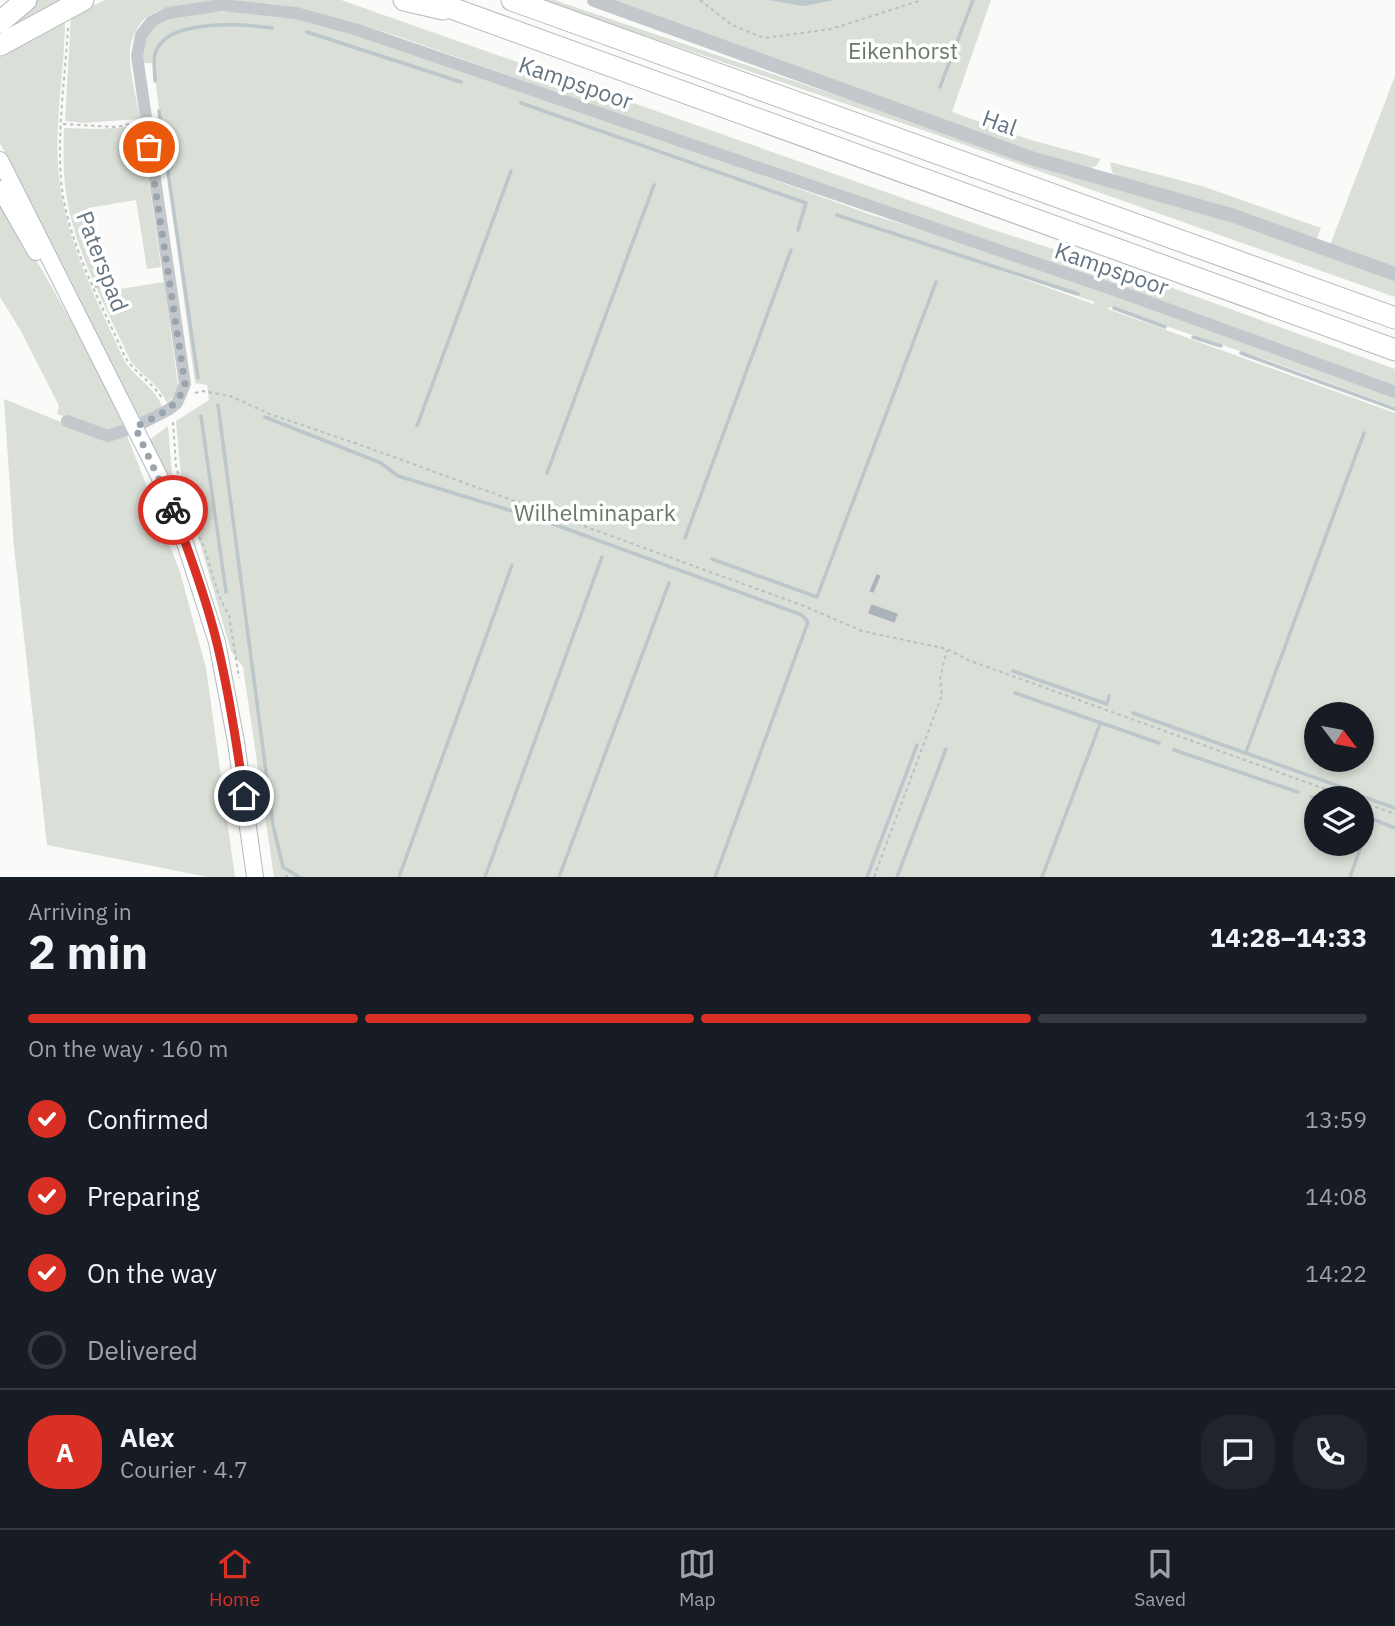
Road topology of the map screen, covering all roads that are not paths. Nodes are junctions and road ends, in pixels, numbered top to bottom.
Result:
1 (26, 0) edge
2 (83, 0) edge
3 (404, 0) edge
4 (429, 0) edge
5 (512, 0) edge
6 (594, 0) edge
7 (478, 18) junction
8 (0, 22) edge
9 (0, 45) edge
10 (0, 160) edge
11 (0, 189) edge
12 (1395, 274) edge
13 (75, 309) junction
14 (1395, 318) edge
15 (1395, 350) edge
16 (1395, 392) edge
17 (67, 421) dead end
18 (135, 427) junction
19 (255, 877) edge

1 - 8 highway
2 - 9 highway
3 - 7 highway
4 - 7 highway
5 - 14 highway
6 - 12 street, Hal
7 - 15 highway
10 - 13 main road
11 - 13 main road
13 - 18 main road
16 - 18 street, Kampspoor
17 - 18 street
18 - 19 main road

